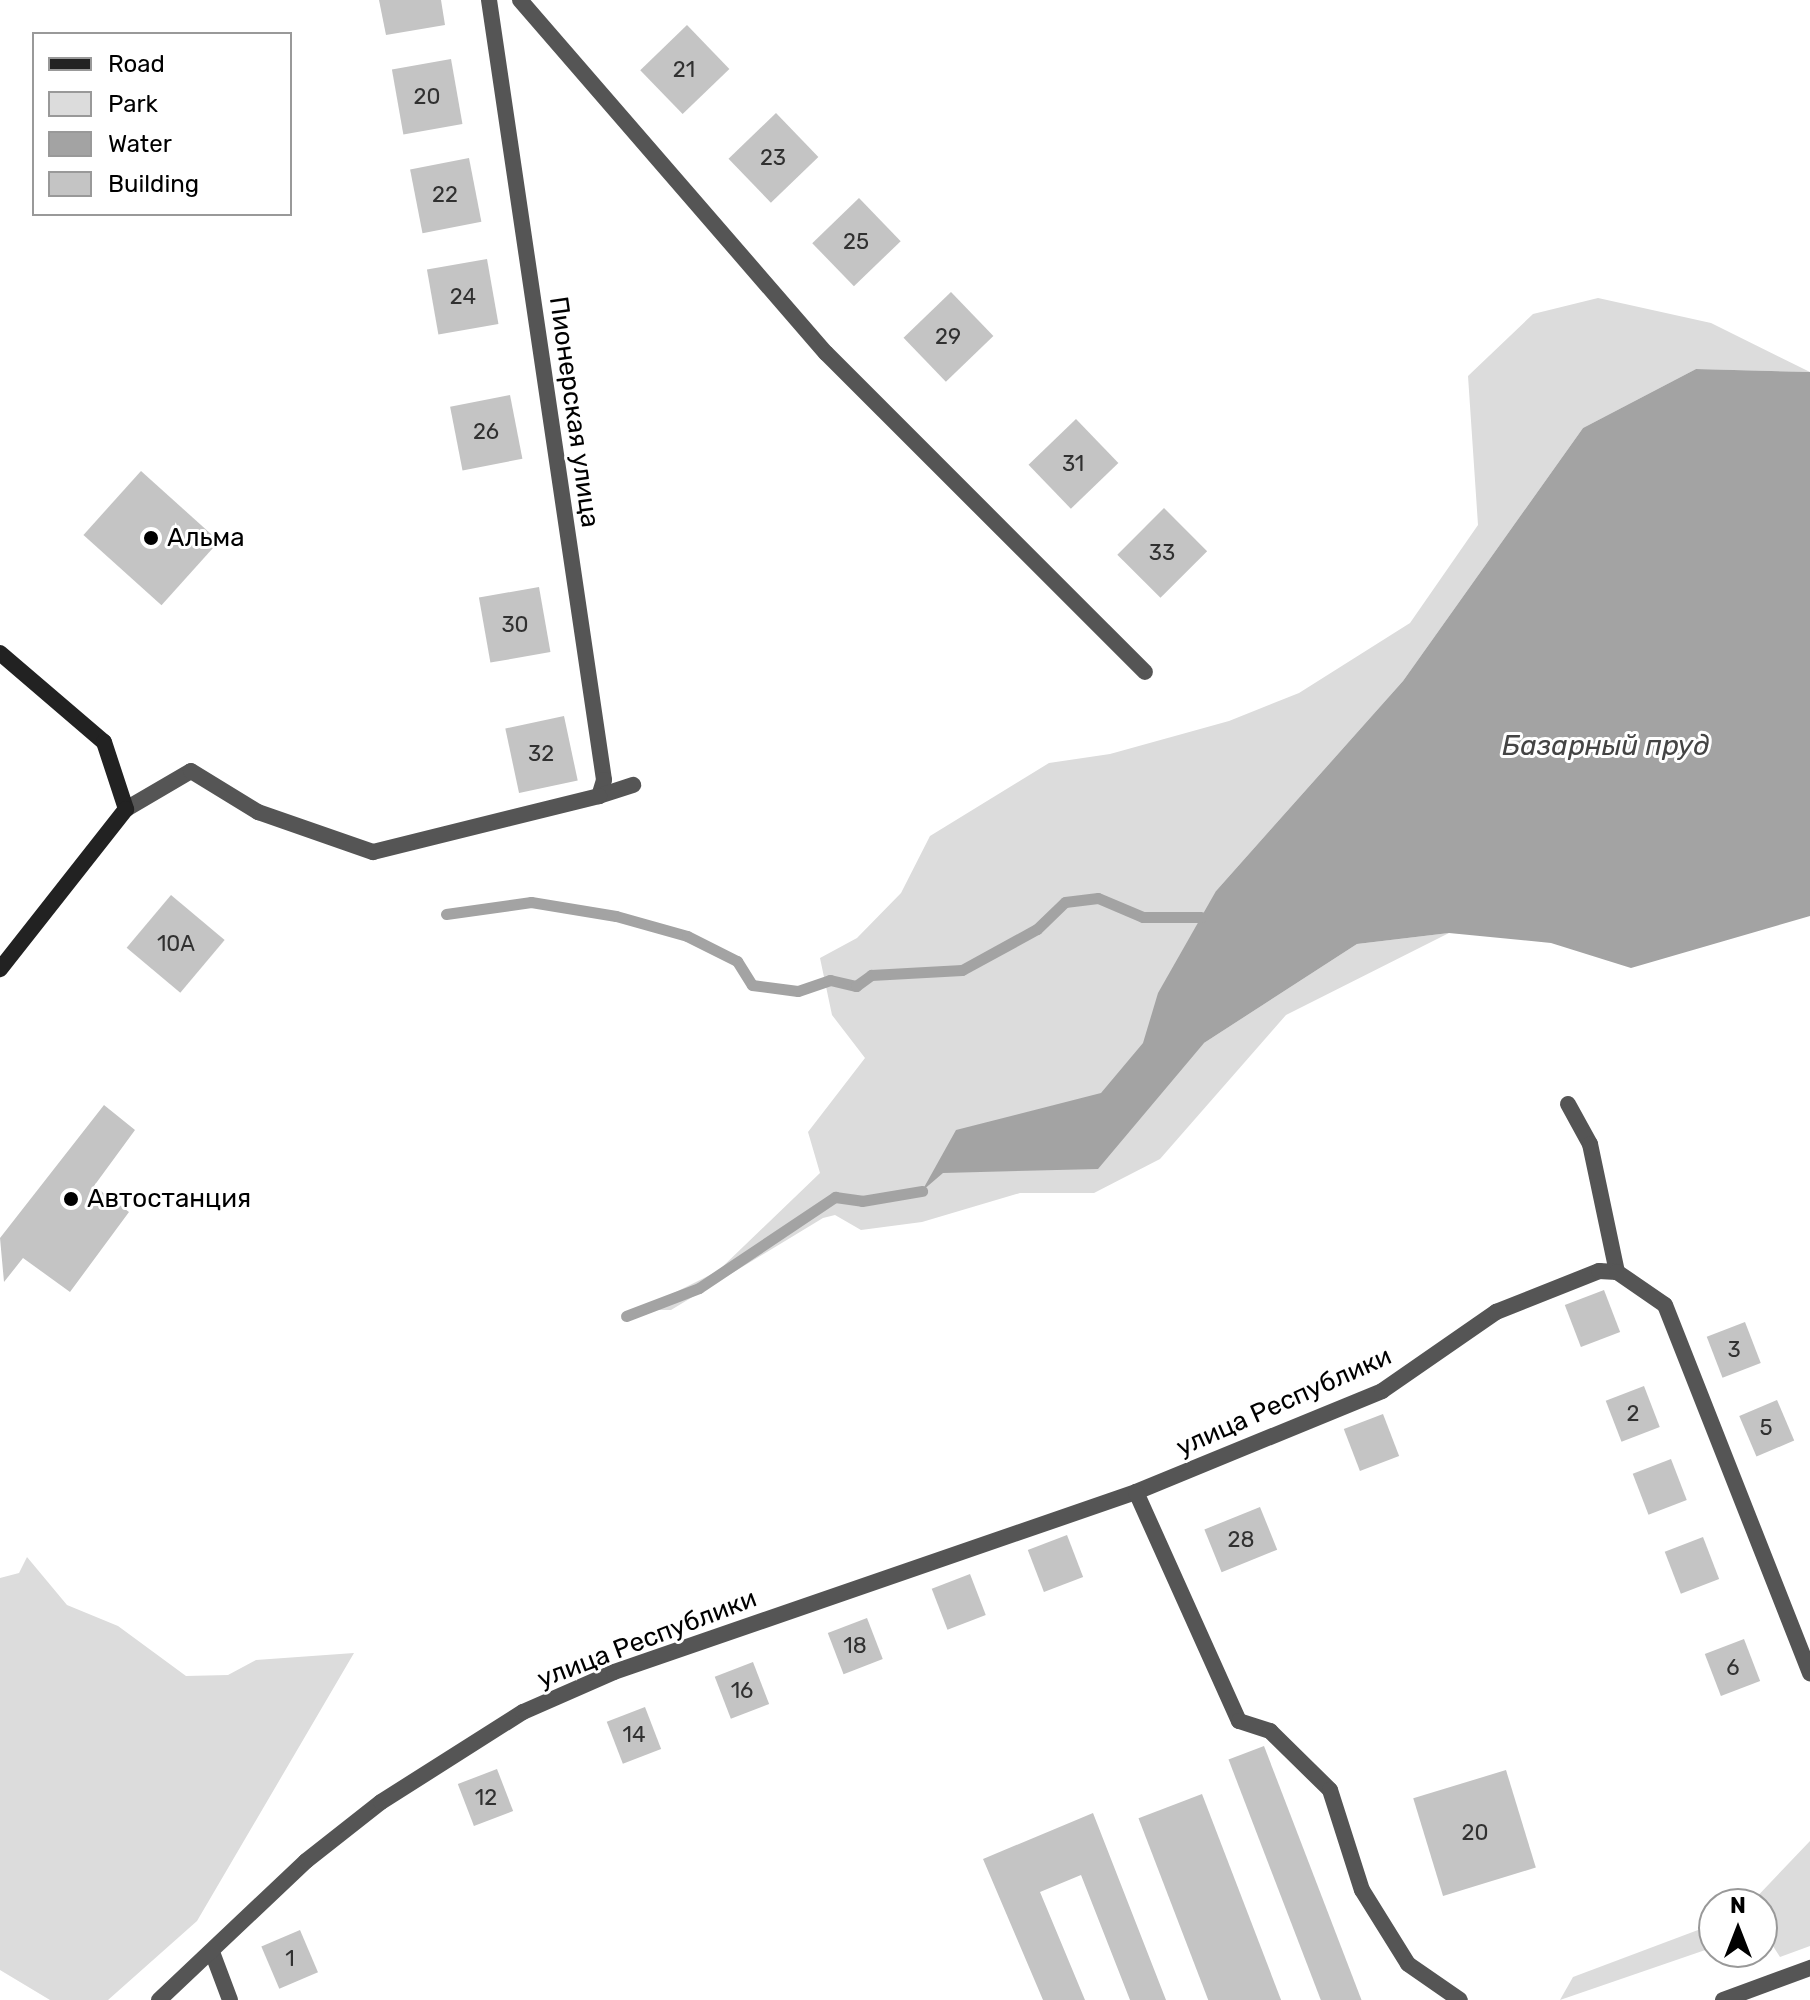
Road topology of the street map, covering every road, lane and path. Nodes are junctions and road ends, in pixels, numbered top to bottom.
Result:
1 (489, 0) edge
2 (520, 0) edge
3 (0, 653) edge
4 (1145, 672) dead end
5 (633, 785) dead end
6 (599, 796) junction
7 (126, 809) junction
8 (0, 969) edge
9 (1568, 1104) dead end
10 (1617, 1272) junction
11 (1136, 1492) junction
12 (1810, 1674) edge
13 (212, 1952) junction
14 (1810, 1968) edge
15 (159, 2000) edge
16 (230, 2000) edge
17 (1460, 2000) edge
18 (1723, 2000) edge

1 - 6 street, Пионерская улица
2 - 4 street
3 - 7 street
5 - 6 street
6 - 7 street
7 - 8 street
9 - 10 street
10 - 11 street, улица Республики
10 - 12 street
11 - 13 street, улица Республики
11 - 17 street
13 - 15 street, улица Республики
13 - 16 street
14 - 18 street

